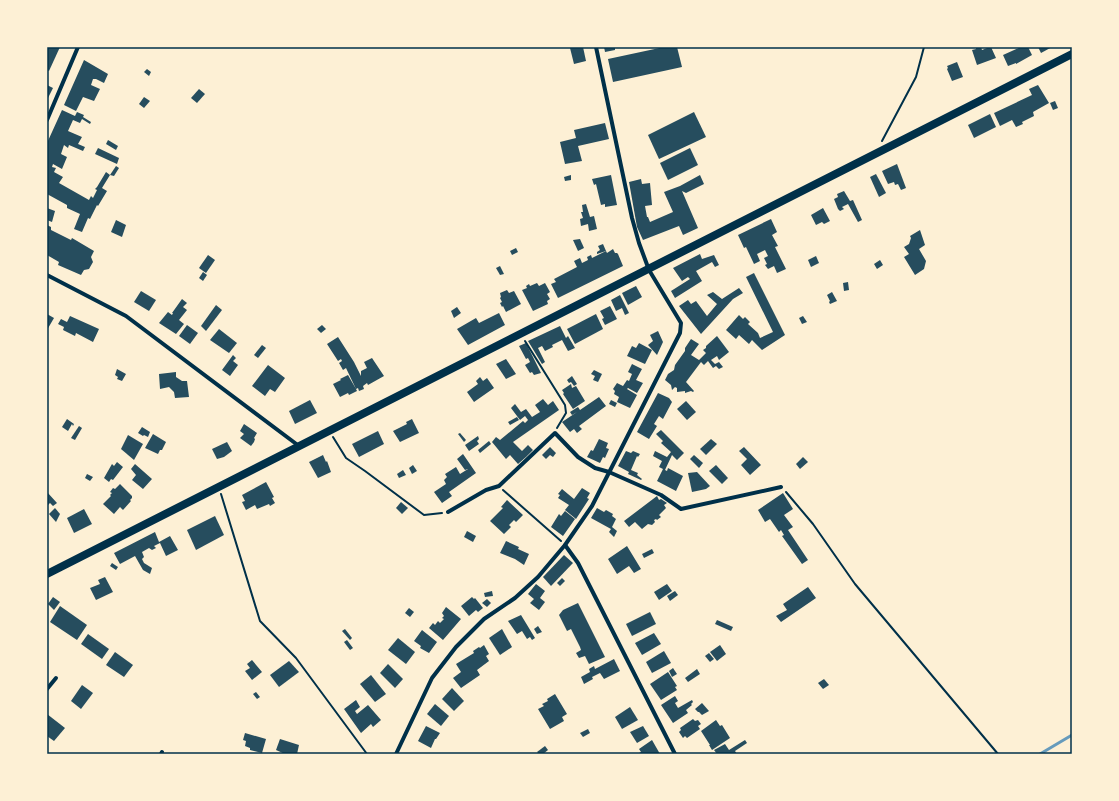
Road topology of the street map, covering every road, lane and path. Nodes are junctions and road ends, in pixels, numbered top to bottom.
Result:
1 (78, 47) edge
2 (596, 47) edge
3 (924, 47) edge
4 (1072, 54) edge
5 (47, 120) edge
6 (874, 154) junction
7 (649, 270) junction
8 (47, 275) edge
9 (521, 334) junction
10 (329, 431) junction
11 (555, 433) junction
12 (299, 446) junction
13 (609, 472) junction
14 (499, 486) junction
15 (781, 486) joint
16 (218, 487) junction
17 (448, 512) joint
18 (565, 545) junction
19 (47, 574) edge
20 (56, 678) dead end
21 (47, 689) edge
22 (367, 754) edge
23 (396, 754) edge
24 (675, 754) edge
25 (998, 754) edge

1 - 5 street
2 - 7 street
3 - 6 path
4 - 6 main road
6 - 7 main road
7 - 9 main road
7 - 13 street
8 - 12 street
9 - 10 main road
9 - 11 path
10 - 12 main road
10 - 17 path
11 - 13 street
11 - 14 street
12 - 16 main road
13 - 15 street
13 - 18 street
14 - 17 street
14 - 18 path
15 - 25 path
16 - 19 main road
16 - 22 path
18 - 23 street
18 - 24 street
20 - 21 street

